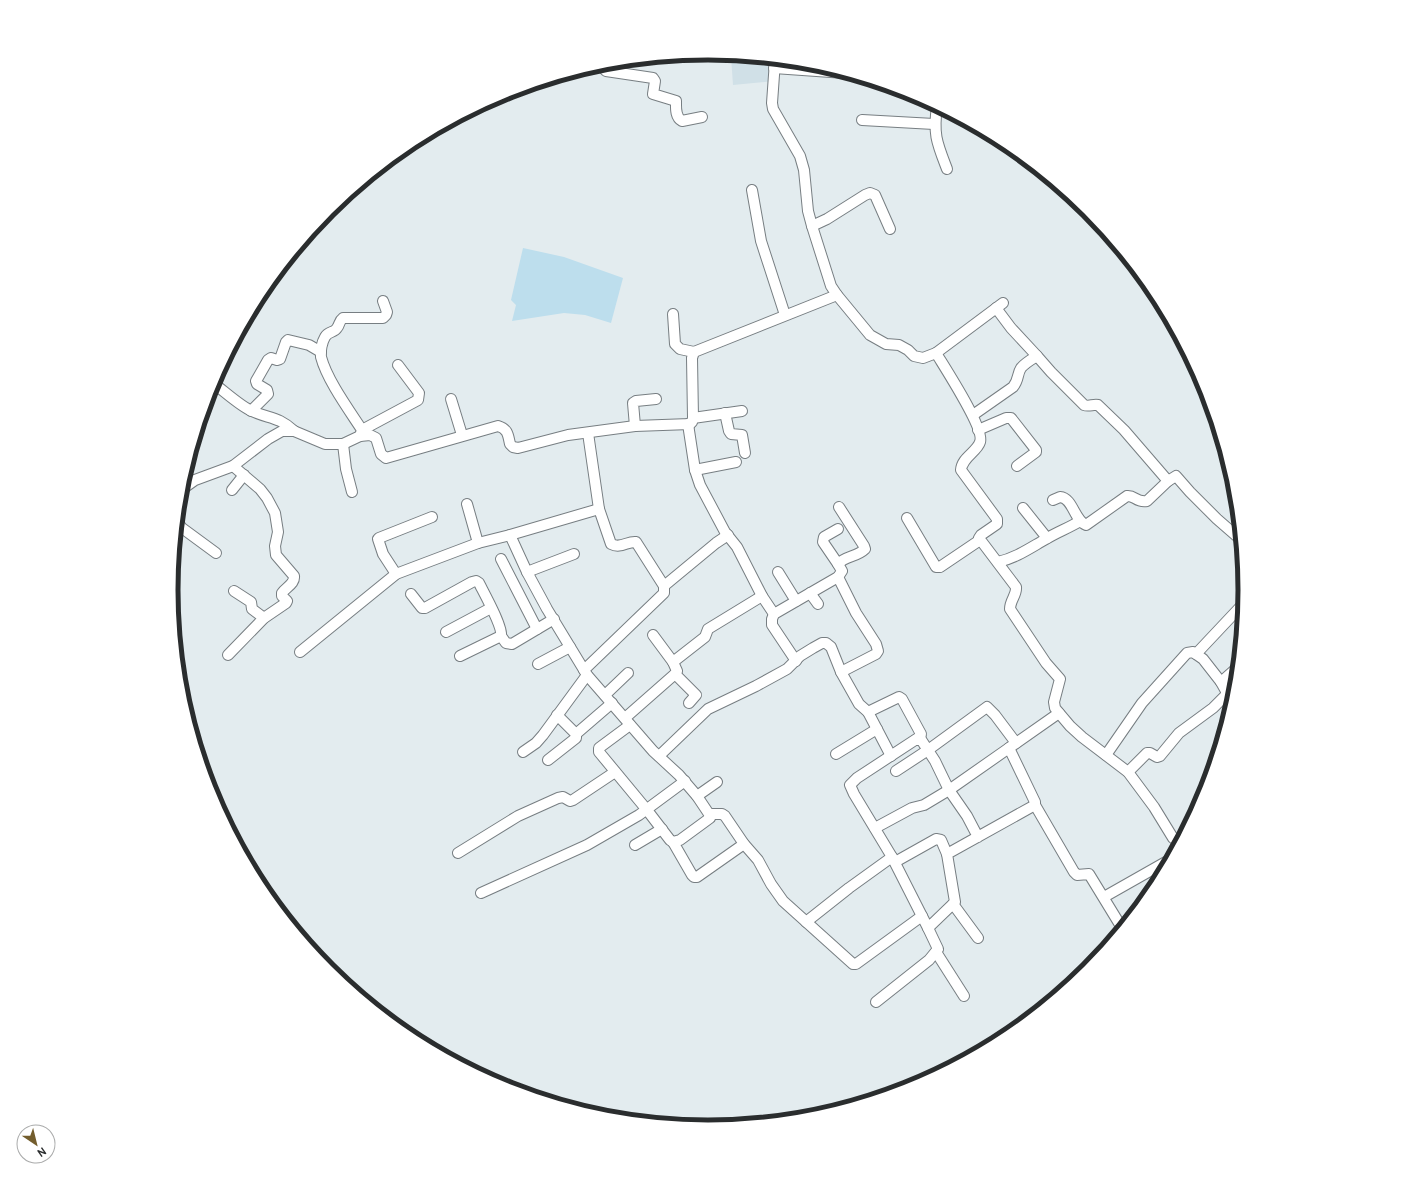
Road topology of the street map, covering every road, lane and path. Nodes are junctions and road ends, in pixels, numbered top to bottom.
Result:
1 (774, 64) edge
2 (605, 70) edge
3 (936, 112) edge
4 (702, 118) dead end
5 (862, 120) dead end
6 (934, 124) junction
7 (947, 169) dead end
8 (752, 190) dead end
9 (812, 226) junction
10 (890, 229) dead end
11 (837, 294) junction
12 (383, 301) dead end
13 (673, 314) dead end
14 (786, 315) junction
15 (321, 352) junction
16 (694, 352) junction
17 (936, 353) junction
18 (1037, 356) junction
19 (398, 366) dead end
20 (219, 387) edge
21 (451, 399) dead end
22 (656, 399) dead end
23 (251, 411) junction
24 (742, 411) dead end
25 (726, 413) junction
26 (973, 415) junction
27 (690, 421) junction
28 (635, 426) junction
29 (978, 430) junction
30 (294, 431) junction
31 (361, 433) junction
32 (588, 433) junction
33 (462, 435) junction
34 (343, 444) junction
35 (745, 453) dead end
36 (736, 462) dead end
37 (233, 466) junction
38 (1017, 466) dead end
39 (695, 470) junction
40 (244, 475) junction
41 (1168, 481) junction
42 (190, 484) edge
43 (232, 490) dead end
44 (352, 492) dead end
45 (1053, 500) dead end
46 (467, 504) dead end
47 (838, 507) dead end
48 (1023, 508) dead end
49 (599, 509) junction
50 (432, 517) dead end
51 (907, 518) dead end
52 (1080, 521) junction
53 (182, 528) edge
54 (838, 529) dead end
55 (510, 535) junction
56 (728, 535) junction
57 (1235, 535) edge
58 (1047, 538) junction
59 (980, 540) junction
60 (478, 543) junction
61 (216, 553) dead end
62 (574, 554) dead end
63 (501, 559) dead end
64 (998, 562) junction
65 (838, 564) junction
66 (527, 572) junction
67 (778, 572) dead end
68 (396, 574) junction
69 (838, 577) junction
70 (664, 586) junction
71 (234, 591) dead end
72 (810, 593) junction
73 (411, 594) dead end
74 (762, 596) junction
75 (796, 601) junction
76 (818, 604) dead end
77 (491, 608) junction
78 (1237, 610) edge
79 (774, 614) junction
80 (264, 618) junction
81 (554, 619) junction
82 (537, 629) junction
83 (446, 632) dead end
84 (501, 636) junction
85 (653, 636) dead end
86 (570, 648) junction
87 (300, 652) dead end
88 (1196, 654) junction
89 (228, 655) dead end
90 (460, 656) dead end
91 (796, 661) junction
92 (673, 662) junction
93 (538, 664) dead end
94 (841, 672) junction
95 (586, 673) junction
96 (628, 673) dead end
97 (1232, 673) edge
98 (676, 674) junction
99 (1221, 682) junction
100 (605, 695) junction
101 (612, 703) junction
102 (689, 703) dead end
103 (868, 712) junction
104 (1059, 713) junction
105 (557, 715) junction
106 (628, 721) junction
107 (876, 729) junction
108 (576, 734) junction
109 (920, 738) junction
110 (1013, 745) junction
111 (928, 750) junction
112 (523, 752) dead end
113 (836, 754) dead end
114 (659, 756) junction
115 (891, 756) junction
116 (1106, 756) junction
117 (548, 760) dead end
118 (896, 771) dead end
119 (615, 772) junction
120 (1128, 772) junction
121 (685, 781) junction
122 (717, 782) dead end
123 (948, 790) junction
124 (697, 796) junction
125 (1035, 805) junction
126 (647, 810) junction
127 (712, 815) junction
128 (875, 828) junction
129 (662, 829) junction
130 (978, 836) junction
131 (1175, 840) edge
132 (673, 842) junction
133 (744, 844) junction
134 (635, 845) dead end
135 (458, 853) dead end
136 (947, 854) junction
137 (893, 859) junction
138 (1161, 865) edge
139 (481, 893) dead end
140 (1104, 898) junction
141 (953, 904) junction
142 (922, 916) junction
143 (806, 922) junction
144 (1120, 924) edge
145 (928, 928) junction
146 (978, 938) dead end
147 (936, 952) junction
148 (964, 996) dead end
149 (876, 1002) dead end

1 - 9 street
2 - 4 street
3 - 6 street
5 - 6 street
6 - 7 street
8 - 14 street
9 - 10 street
9 - 11 street
11 - 14 street
11 - 17 street
12 - 15 street
13 - 16 street
14 - 16 street
15 - 23 street
15 - 31 street
16 - 27 street
17 - 18 street
17 - 26 street
18 - 26 street
18 - 41 street
19 - 31 street
20 - 23 street
21 - 33 street
22 - 28 street
23 - 30 street
24 - 25 street
25 - 27 street
25 - 35 street
26 - 29 street
27 - 28 street
27 - 39 street
28 - 32 street
29 - 38 street
29 - 59 street
30 - 34 street
30 - 37 street
31 - 33 street
31 - 34 street
32 - 33 street
32 - 49 street
34 - 44 street
36 - 39 street
37 - 40 street
37 - 42 street
39 - 56 street
40 - 43 street
40 - 80 street
41 - 52 street
41 - 57 street
45 - 52 street
46 - 60 street
47 - 65 street
48 - 58 street
49 - 55 street
49 - 70 street
50 - 68 street
51 - 59 street
52 - 58 street
53 - 61 street
54 - 65 street
55 - 60 street
55 - 66 street
56 - 70 street
56 - 74 street
58 - 64 street
59 - 64 street
60 - 68 street
62 - 66 street
63 - 82 street
64 - 104 street
65 - 69 street
66 - 81 street
67 - 75 street
68 - 87 street
69 - 72 street
69 - 94 street
70 - 95 street
71 - 80 street
72 - 75 street
72 - 76 street
73 - 77 street
74 - 79 street
74 - 92 street
75 - 79 street
77 - 83 street
77 - 84 street
78 - 88 street
79 - 91 street
80 - 89 street
81 - 82 street
81 - 86 street
82 - 84 street
84 - 90 street
85 - 92 street
86 - 93 street
86 - 95 street
88 - 99 street
88 - 116 street
91 - 94 street
91 - 114 street
92 - 98 street
94 - 103 street
95 - 100 street
95 - 105 street
96 - 100 street
97 - 99 street
98 - 102 street
98 - 106 street
99 - 120 street
100 - 101 street
101 - 106 street
101 - 108 street
103 - 107 street
103 - 109 street
104 - 110 street
104 - 116 street
105 - 108 street
105 - 112 street
106 - 114 street
106 - 119 street
107 - 113 street
107 - 115 street
108 - 117 street
109 - 111 street
109 - 115 street
110 - 111 street
110 - 123 street
110 - 125 street
111 - 118 street
111 - 123 street
114 - 121 street
115 - 128 street
116 - 120 street
119 - 126 street
119 - 135 street
120 - 131 street
121 - 124 street
121 - 126 street
122 - 124 street
123 - 128 street
123 - 130 street
124 - 127 street
125 - 130 street
125 - 140 street
126 - 129 street
126 - 139 street
127 - 132 street
127 - 133 street
128 - 137 street
129 - 132 street
129 - 134 street
130 - 136 street
132 - 133 street
133 - 143 street
136 - 137 street
136 - 141 street
137 - 142 street
137 - 143 street
138 - 140 street
140 - 144 street
141 - 145 street
141 - 146 street
142 - 143 street
142 - 145 street
145 - 147 street
147 - 148 street
147 - 149 street

